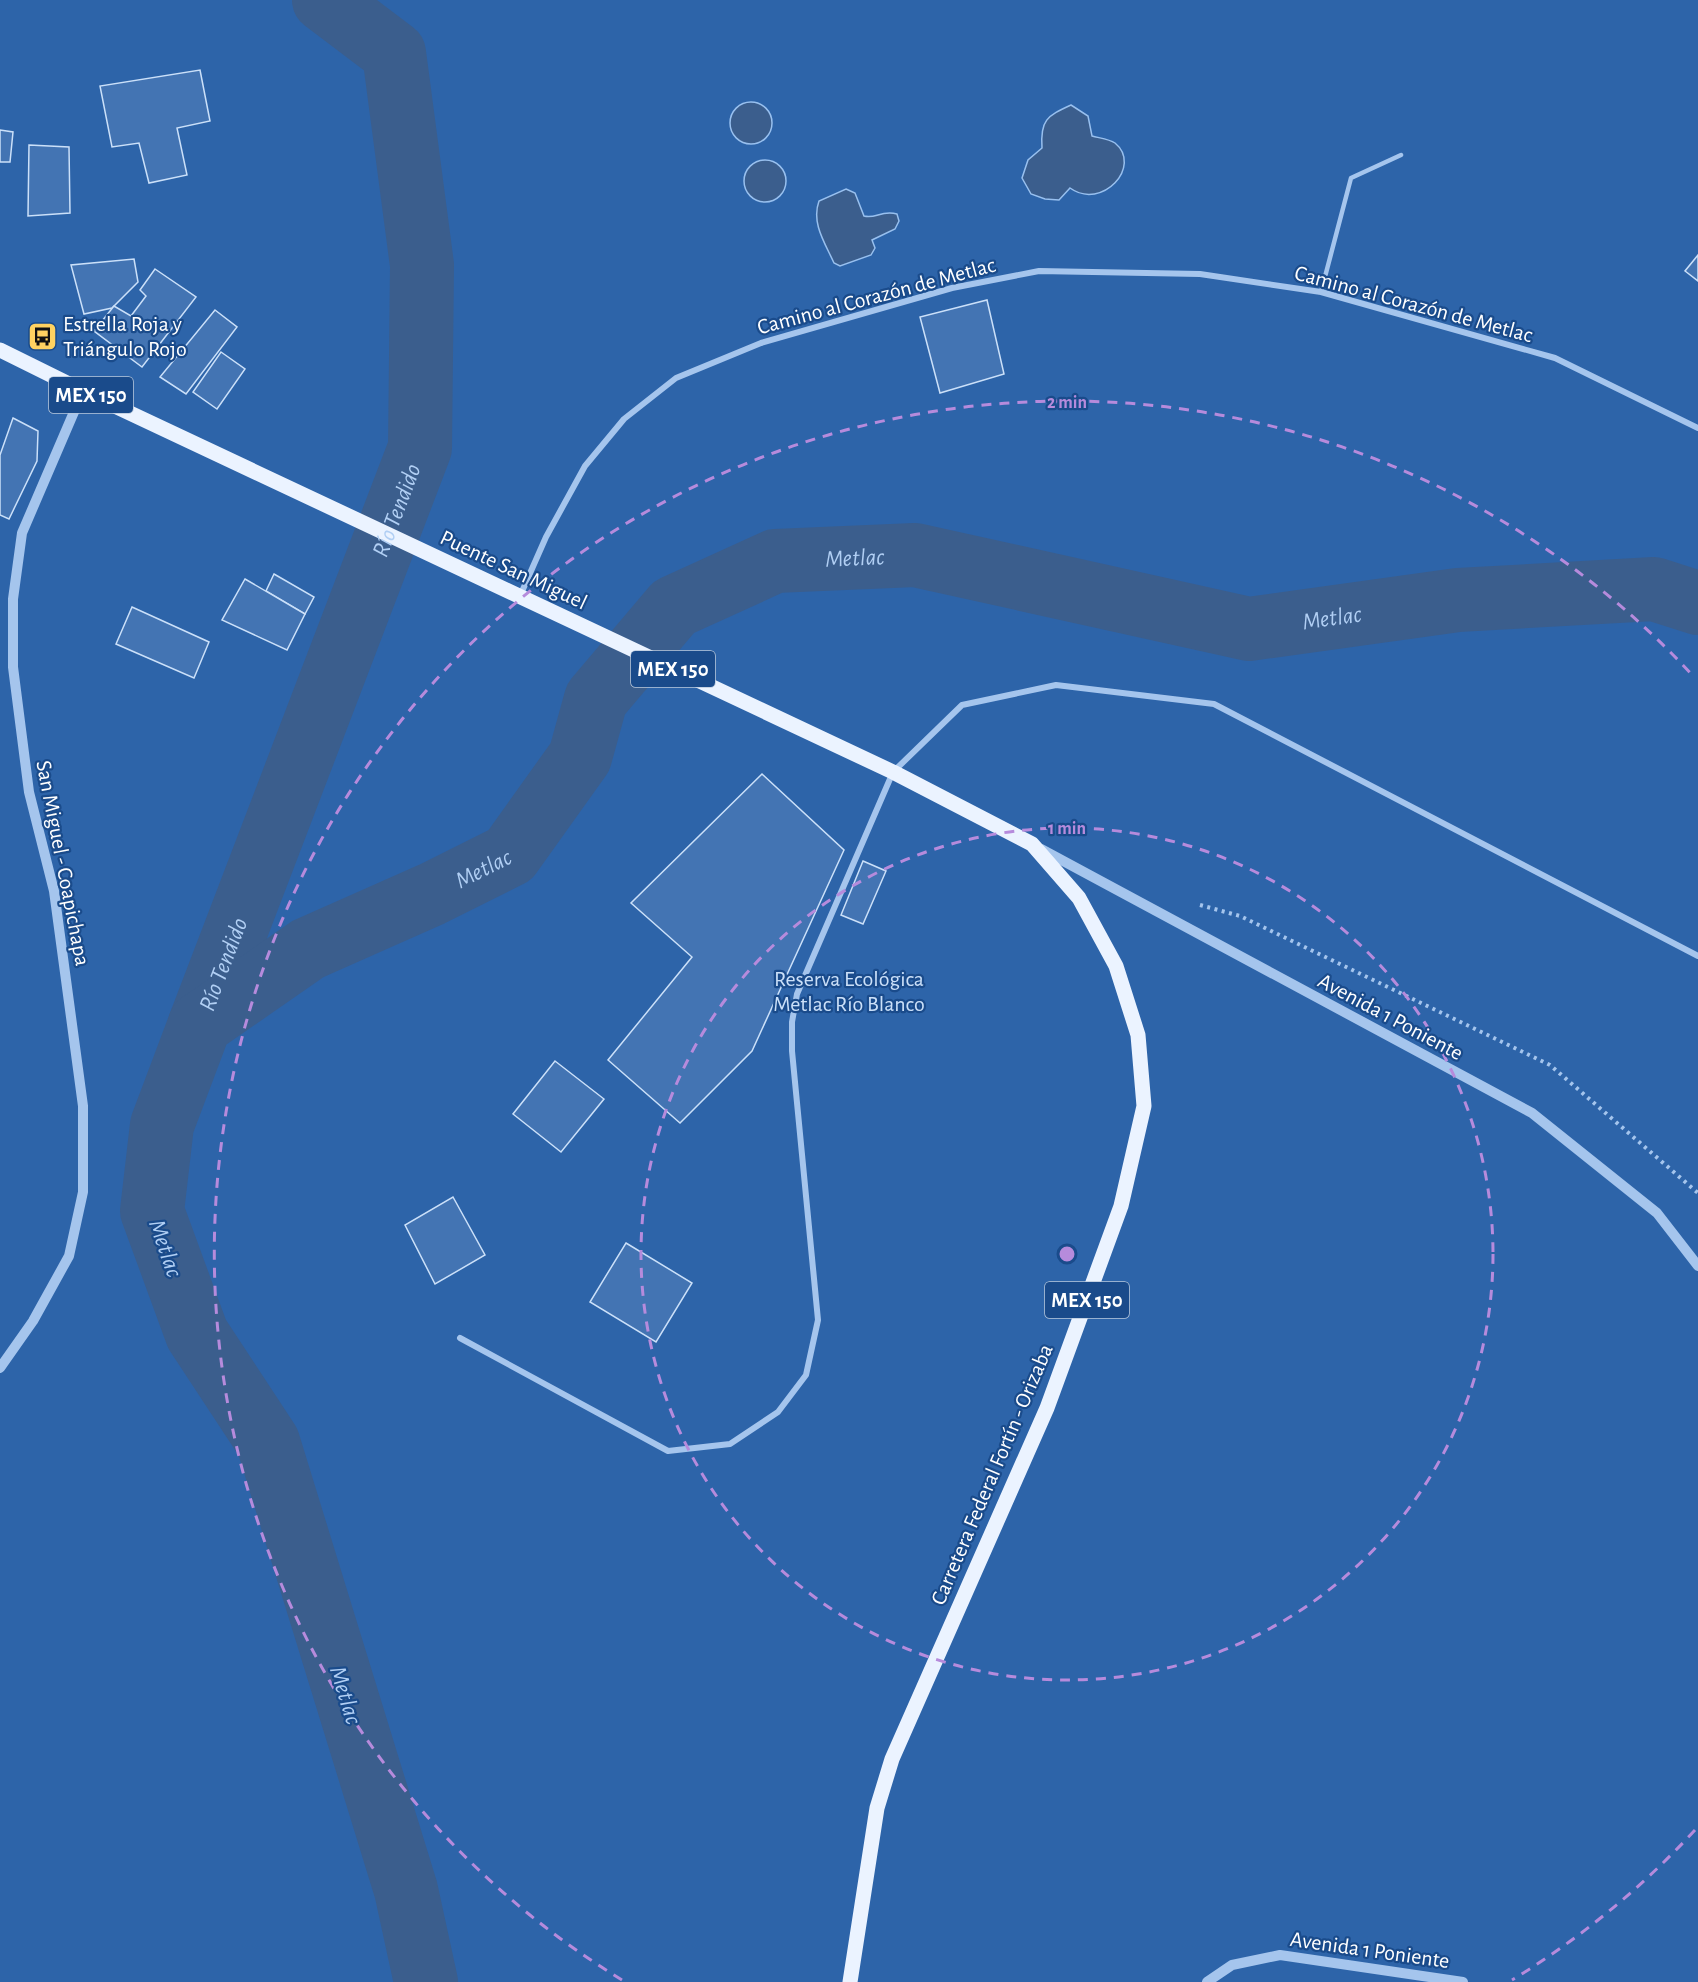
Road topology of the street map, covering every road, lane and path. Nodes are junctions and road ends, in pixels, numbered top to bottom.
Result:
1 (1401, 155) dead end
2 (1321, 292) junction
3 (0, 350) edge
4 (83, 391) junction
5 (1698, 428) edge
6 (519, 597) junction
7 (826, 740) joint
8 (893, 772) junction
9 (1032, 844) junction
10 (1195, 904) dead end
11 (1698, 956) edge
12 (1698, 1193) edge
13 (1698, 1266) edge
14 (460, 1338) dead end
15 (0, 1368) edge
16 (850, 1982) edge
17 (1207, 1982) edge
18 (1462, 1982) edge

1 - 2 lane
2 - 5 street, Camino al Corazón de Metlac
2 - 6 street, Camino al Corazón de Metlac
3 - 4 main road, MEX 150
4 - 6 main road, Puente San Miguel / MEX 150
4 - 15 street, San Miguel - Coapichapa
6 - 7 main road, Puente San Miguel / MEX 150
7 - 8 main road, Carretera Federal Fortín - Orizaba / MEX 150
8 - 9 main road, Carretera Federal Fortín - Orizaba / MEX 150
8 - 11 street
8 - 14 street
9 - 13 street, Avenida 1 Poniente
9 - 16 main road, Carretera Federal Fortín - Orizaba / MEX 150
10 - 12 path
17 - 18 street, Avenida 1 Poniente

